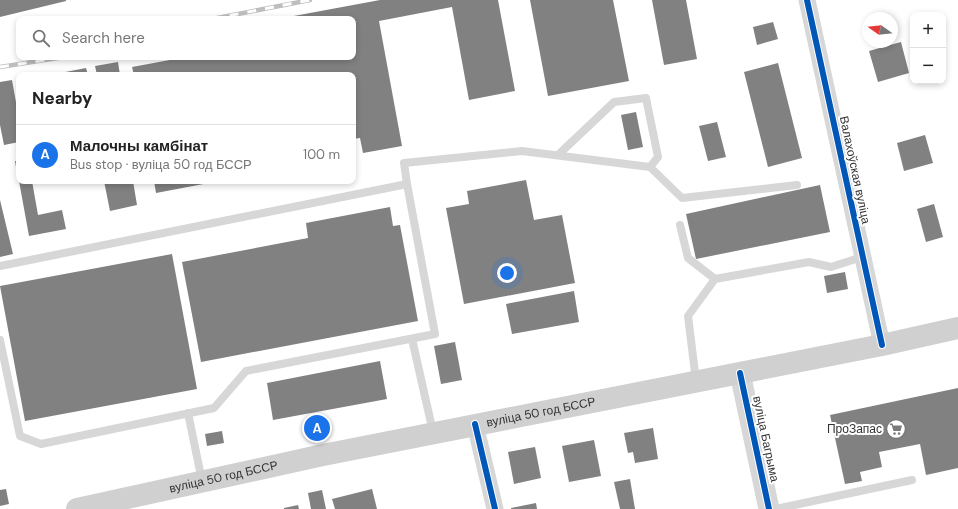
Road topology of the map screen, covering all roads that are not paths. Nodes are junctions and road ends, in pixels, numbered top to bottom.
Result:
1 (807, 0) edge
2 (558, 155) junction
3 (650, 167) junction
4 (407, 184) junction
5 (797, 185) dead end
6 (680, 225) dead end
7 (862, 257) junction
8 (0, 266) edge
9 (715, 279) junction
10 (958, 328) edge
11 (412, 339) junction
12 (0, 340) edge
13 (882, 345) junction
14 (740, 373) junction
15 (696, 382) junction
16 (188, 413) junction
17 (475, 424) junction
18 (433, 433) junction
19 (912, 480) dead end
20 (202, 481) junction
21 (84, 508) edge
22 (495, 509) edge
23 (769, 509) edge
24 (776, 509) edge

1 - 7 street, Валахоўская вуліца
2 - 3 lane
2 - 3 lane
2 - 4 lane
3 - 5 lane
4 - 8 lane
4 - 11 lane
6 - 9 lane
7 - 9 lane
7 - 13 street, Валахоўская вуліца
9 - 15 lane
10 - 13 main road, вуліца 50 год БССР
11 - 16 lane
11 - 18 lane
12 - 16 lane
13 - 14 main road, вуліца 50 год БССР
14 - 15 main road, вуліца 50 год БССР
14 - 23 street, вуліца Багрыма
15 - 17 main road, вуліца 50 год БССР
16 - 20 lane
17 - 18 main road, вуліца 50 год БССР
17 - 22 street
18 - 20 main road, вуліца 50 год БССР
19 - 24 lane
20 - 21 main road, вуліца 50 год БССР

